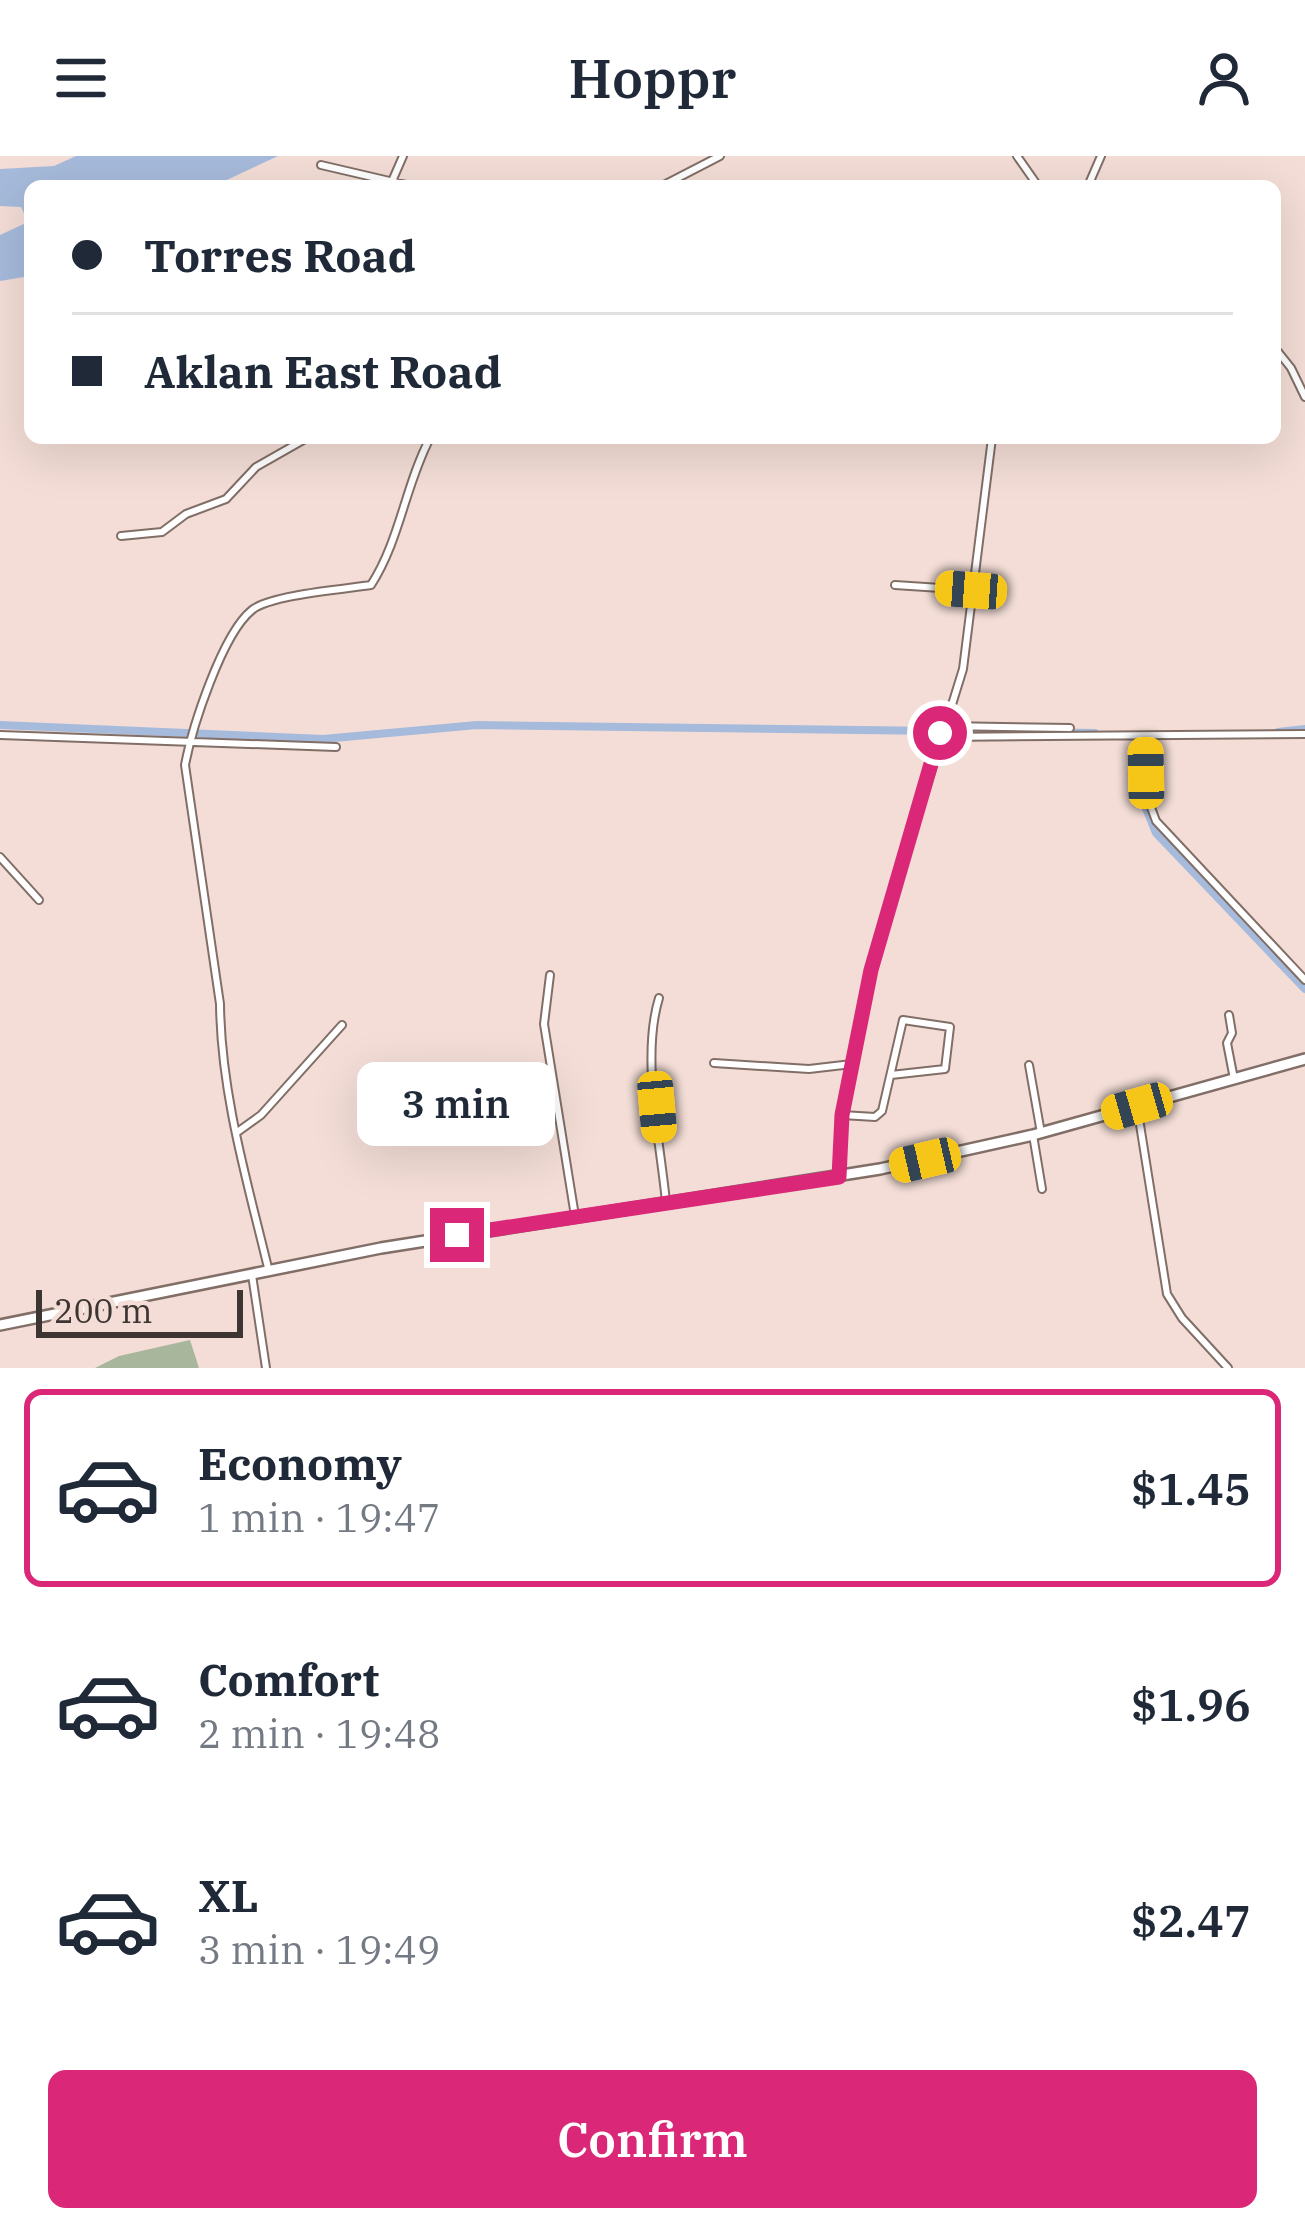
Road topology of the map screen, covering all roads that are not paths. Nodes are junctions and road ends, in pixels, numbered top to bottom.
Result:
1 (403, 156) edge
2 (720, 156) edge
3 (321, 165) dead end
4 (393, 179) joint
5 (674, 180) edge
6 (1281, 356) edge
7 (1305, 398) edge
8 (296, 444) edge
9 (427, 444) edge
10 (991, 444) edge
11 (121, 536) dead end
12 (895, 585) dead end
13 (971, 590) junction
14 (1070, 728) dead end
15 (941, 731) junction
16 (1305, 734) edge
17 (0, 735) edge
18 (190, 737) junction
19 (1145, 737) junction
20 (336, 747) dead end
21 (0, 857) edge
22 (38, 899) dead end
23 (550, 975) dead end
24 (1305, 980) edge
25 (659, 998) dead end
26 (1229, 1015) dead end
27 (341, 1025) dead end
28 (1305, 1059) edge
29 (714, 1063) dead end
30 (851, 1064) junction
31 (1029, 1065) dead end
32 (891, 1076) junction
33 (1234, 1079) junction
34 (1137, 1106) junction
35 (842, 1115) junction
36 (236, 1133) junction
37 (1037, 1134) junction
38 (839, 1177) junction
39 (1042, 1189) dead end
40 (666, 1202) junction
41 (575, 1216) junction
42 (269, 1272) junction
43 (252, 1275) junction
44 (0, 1325) edge
45 (266, 1368) edge
46 (1228, 1368) edge

1 - 4 street
2 - 5 street
3 - 4 street
6 - 7 street
8 - 11 street
9 - 18 street
10 - 13 street
12 - 13 street
13 - 15 street
14 - 15 street
15 - 19 street
15 - 30 street
16 - 19 street
17 - 18 street
18 - 20 street
18 - 36 street
19 - 24 street
21 - 22 street
23 - 41 street
25 - 40 street
26 - 33 street
27 - 36 street
28 - 33 main road
29 - 30 street
30 - 35 street
31 - 37 street
32 - 32 street
32 - 35 street
33 - 34 main road
34 - 37 main road
34 - 46 street
35 - 38 street
36 - 42 street
37 - 38 main road
37 - 39 street
38 - 40 main road
40 - 41 main road
41 - 42 main road
42 - 43 main road
43 - 44 main road
43 - 45 street

